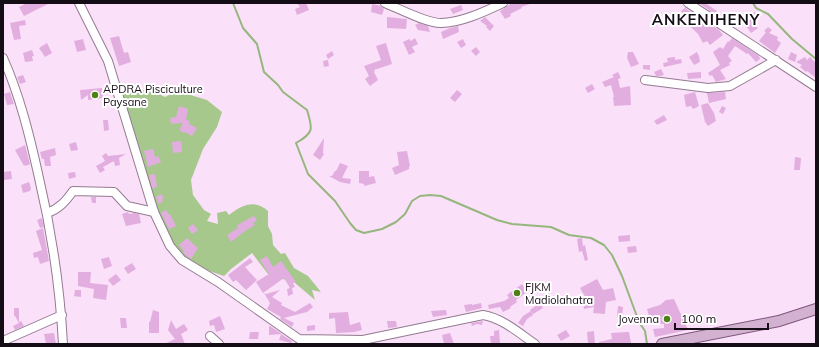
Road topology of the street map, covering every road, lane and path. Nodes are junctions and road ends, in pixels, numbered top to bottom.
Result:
1 (79, 3) edge
2 (385, 3) edge
3 (503, 3) edge
4 (688, 3) edge
5 (3, 58) edge
6 (776, 60) junction
7 (6, 74) edge
8 (645, 80) dead end
9 (816, 87) edge
10 (154, 212) junction
11 (47, 213) junction
12 (816, 309) edge
13 (62, 315) junction
14 (210, 336) dead end
15 (3, 341) edge
16 (63, 344) edge
17 (219, 344) edge
18 (535, 344) edge
19 (662, 344) edge

1 - 10 street
2 - 3 street
4 - 6 street
5 - 7 street
6 - 8 street
6 - 9 street
7 - 11 street
10 - 11 street
10 - 18 street
11 - 13 street
12 - 19 main road
13 - 15 street
13 - 16 street
14 - 17 street

